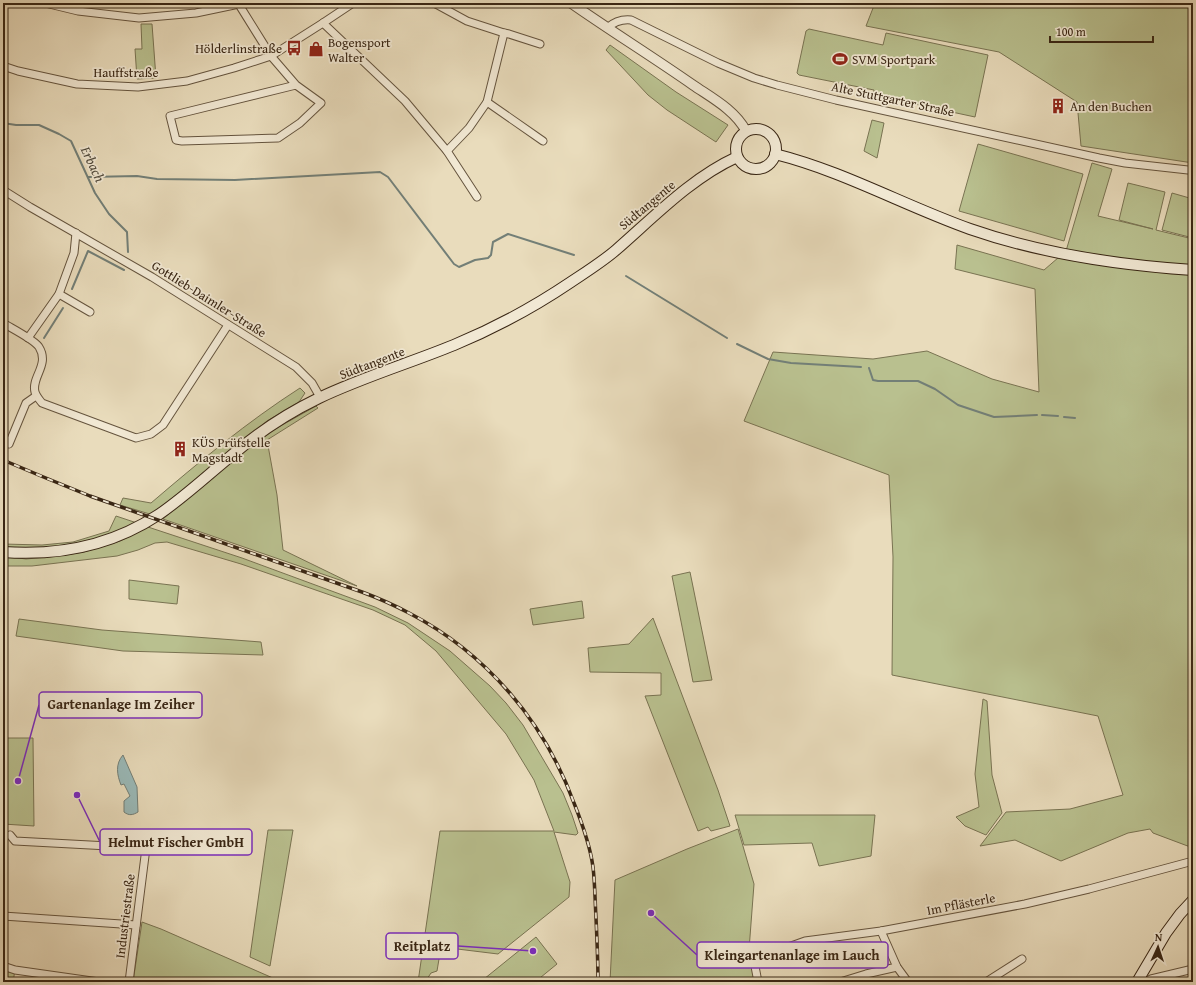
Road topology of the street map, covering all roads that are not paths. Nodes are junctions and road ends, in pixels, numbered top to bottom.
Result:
1 (45, 3) edge
2 (239, 3) edge
3 (353, 3) edge
4 (434, 3) edge
5 (571, 3) edge
6 (323, 23) junction
7 (607, 28) junction
8 (504, 33) junction
9 (540, 44) dead end
10 (271, 56) junction
11 (3, 66) edge
12 (296, 85) junction
13 (487, 102) junction
14 (746, 131) junction
15 (543, 141) dead end
16 (447, 151) junction
17 (776, 154) junction
18 (737, 157) junction
19 (1188, 170) dead end
20 (3, 190) edge
21 (478, 197) dead end
22 (76, 233) junction
23 (1193, 270) edge
24 (59, 294) junction
25 (90, 312) dead end
26 (3, 323) edge
27 (228, 325) junction
28 (28, 338) junction
29 (36, 396) junction
30 (320, 397) junction
31 (3, 439) edge
32 (3, 552) edge
33 (10, 835) dead end
34 (1193, 861) edge
35 (1193, 900) edge
36 (3, 916) edge
37 (136, 925) junction
38 (881, 931) junction
39 (1022, 959) dead end
40 (3, 966) edge
41 (897, 967) junction
42 (1193, 969) edge
43 (1145, 979) edge
44 (99, 982) edge
45 (129, 982) edge
46 (758, 982) edge
47 (840, 982) edge
48 (908, 982) edge
49 (986, 982) edge

1 - 2 street
2 - 10 street
3 - 6 street
4 - 8 street
5 - 7 street
6 - 10 street
6 - 16 street
7 - 14 street
7 - 19 street, Alte Stuttgarter Straße
8 - 9 street
8 - 13 street
10 - 11 street, Hauffstraße
10 - 12 street
12 - 12 street
13 - 15 street
13 - 16 street
14 - 17 main road
14 - 18 main road
16 - 21 street
17 - 18 main road
17 - 23 main road
18 - 30 main road, Südtangente
20 - 22 street, Gottlieb-Daimler-Straße
22 - 24 street
22 - 27 street, Gottlieb-Daimler-Straße
24 - 25 street
24 - 28 street
26 - 28 street
27 - 29 street
27 - 30 street, Gottlieb-Daimler-Straße
28 - 29 street
29 - 31 street
30 - 32 main road, Südtangente
33 - 37 street, Industriestraße
34 - 38 street, Im Pflästerle
35 - 43 main road
36 - 37 street
37 - 45 street, Industriestraße
38 - 41 street
38 - 46 street, Im Pflästerle
39 - 49 street
40 - 44 street
41 - 47 street
41 - 48 street
42 - 43 street

